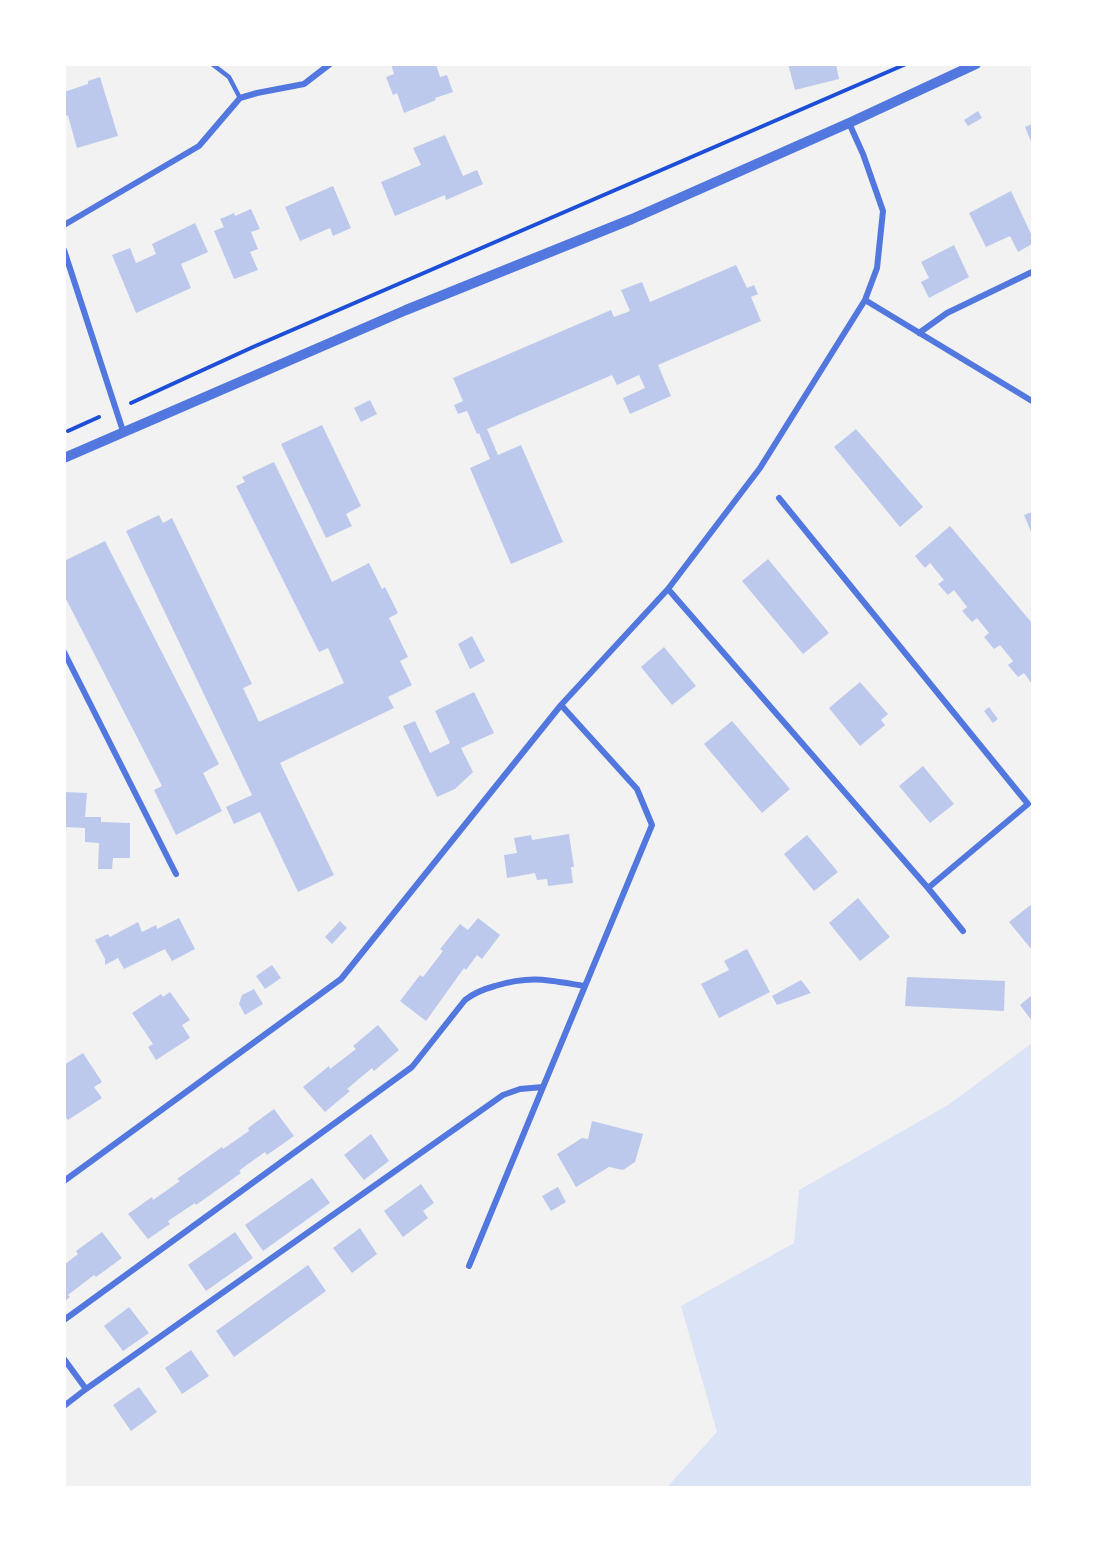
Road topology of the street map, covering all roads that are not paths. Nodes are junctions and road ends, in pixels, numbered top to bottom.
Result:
1 (212, 64) edge
2 (330, 64) edge
3 (976, 64) edge
4 (240, 98) junction
5 (849, 123) junction
6 (64, 225) edge
7 (64, 250) edge
8 (1032, 272) edge
9 (865, 300) junction
10 (919, 333) junction
11 (1032, 401) edge
12 (123, 431) junction
13 (64, 458) edge
14 (779, 498) dead end
15 (668, 588) junction
16 (64, 652) edge
17 (561, 705) junction
18 (1030, 802) edge
19 (176, 874) dead end
20 (928, 888) junction
21 (963, 932) dead end
22 (584, 986) junction
23 (543, 1087) junction
24 (64, 1180) edge
25 (468, 1266) dead end
26 (64, 1320) edge
27 (64, 1359) edge
28 (86, 1389) junction
29 (64, 1406) edge

1 - 4 lane
2 - 4 street
3 - 5 street
4 - 6 street
5 - 9 street
5 - 12 street
7 - 12 street
8 - 10 street
9 - 10 street
9 - 15 street
10 - 11 street
12 - 13 street
14 - 18 street
15 - 17 street
15 - 20 street
16 - 19 street
17 - 22 street
17 - 24 street
18 - 20 street
20 - 21 street
22 - 23 street
22 - 26 street
23 - 25 street
23 - 28 street
27 - 28 street
28 - 29 street

